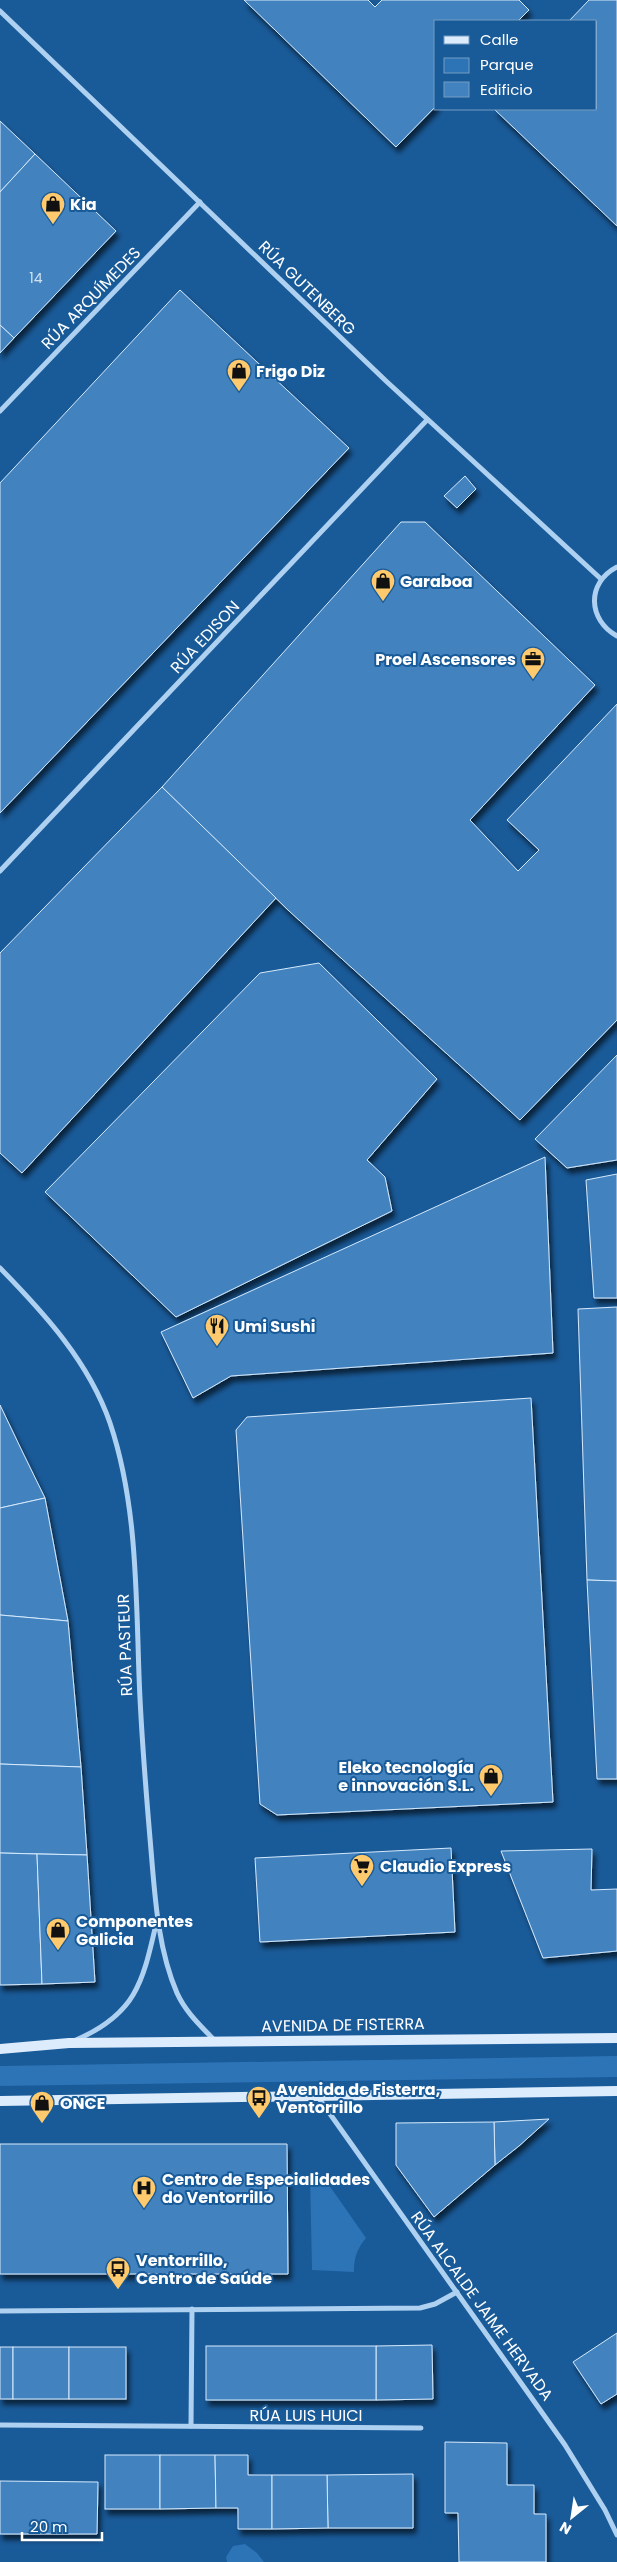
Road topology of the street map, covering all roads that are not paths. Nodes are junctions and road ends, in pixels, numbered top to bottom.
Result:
1 (0, 11) edge
2 (200, 202) junction
3 (0, 411) edge
4 (427, 420) junction
5 (617, 567) edge
6 (601, 579) junction
7 (617, 636) edge
8 (0, 871) edge
9 (0, 1268) edge
10 (157, 1917) junction
11 (617, 2038) edge
12 (217, 2042) junction
13 (69, 2043) junction
14 (0, 2050) edge
15 (617, 2091) edge
16 (318, 2096) junction
17 (3, 2102) edge
18 (457, 2292) junction
19 (192, 2309) junction
20 (0, 2311) edge
21 (0, 2426) edge
22 (191, 2426) junction
23 (421, 2428) dead end
24 (617, 2535) edge

1 - 2 street, RÚA GUTENBERG
2 - 3 street, RÚA ARQUÍMEDES
2 - 4 street, RÚA GUTENBERG
4 - 6 street, RÚA GUTENBERG
4 - 8 street, RÚA EDISON
5 - 6 street
6 - 7 street
9 - 10 street, RÚA PASTEUR
10 - 12 street, RÚA PASTEUR
10 - 13 street, AVENIDA DE FISTERRA
11 - 12 main road, AVENIDA DE FISTERRA
12 - 13 main road, AVENIDA DE FISTERRA
13 - 14 main road, AVENIDA DE FISTERRA
15 - 16 main road
16 - 17 main road
16 - 18 street, RÚA ALCALDE JAIME HERVADA
18 - 19 street
18 - 24 street, RÚA ALCALDE JAIME HERVADA
19 - 20 street
19 - 22 street
21 - 22 street, RÚA LUIS HUICI
22 - 23 street, RÚA LUIS HUICI

